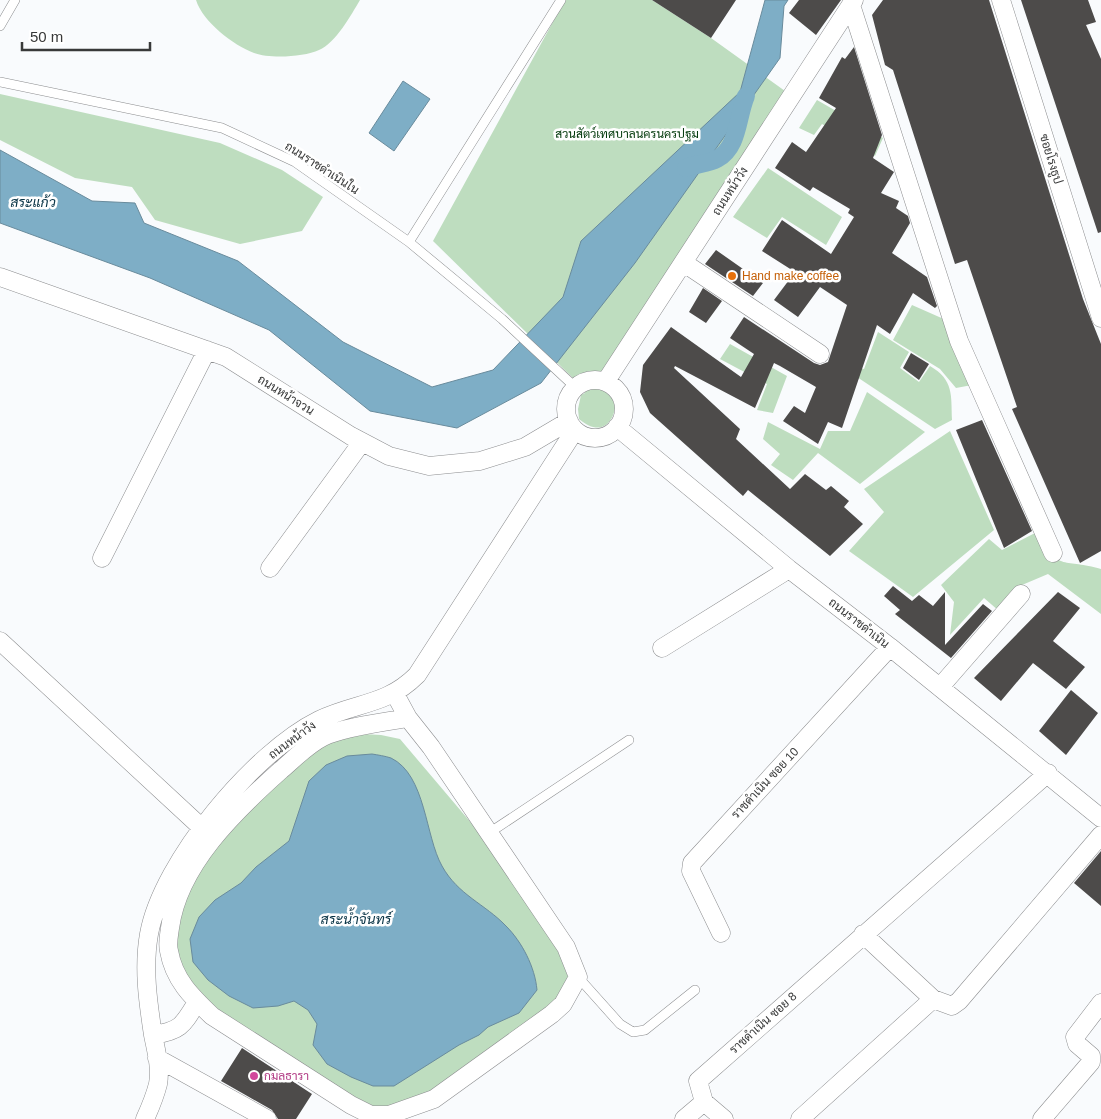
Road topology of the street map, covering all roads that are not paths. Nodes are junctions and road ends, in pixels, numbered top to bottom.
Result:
1 (15, 0) edge
2 (561, 0) edge
3 (1001, 0) edge
4 (852, 2) edge
5 (0, 26) edge
6 (0, 82) edge
7 (409, 242) junction
8 (684, 263) junction
9 (0, 277) edge
10 (1101, 318) edge
11 (207, 350) junction
12 (820, 354) dead end
13 (606, 381) junction
14 (575, 387) junction
15 (572, 426) junction
16 (617, 427) junction
17 (362, 442) junction
18 (1053, 554) dead end
19 (102, 558) dead end
20 (270, 568) dead end
21 (789, 569) junction
22 (1022, 594) dead end
23 (0, 641) edge
24 (890, 647) junction
25 (662, 648) dead end
26 (940, 687) junction
27 (395, 694) junction
28 (408, 718) junction
29 (629, 740) dead end
30 (1048, 773) junction
31 (1101, 818) edge
32 (202, 828) junction
33 (489, 833) junction
34 (1101, 835) edge
35 (721, 933) dead end
36 (863, 934) junction
37 (578, 977) junction
38 (694, 990) dead end
39 (933, 999) junction
40 (197, 1002) junction
41 (1101, 1003) edge
42 (153, 1035) junction
43 (157, 1058) junction
44 (704, 1102) junction
45 (144, 1119) edge
46 (267, 1119) edge
47 (684, 1119) edge
48 (724, 1119) edge
49 (800, 1119) edge
50 (1042, 1119) edge

1 - 5 lane
2 - 7 lane
3 - 10 street, ซอยโรงธูป
4 - 8 street, ถนนหน้าวัง
4 - 18 street
6 - 7 lane, ถนนราชดำเนินใน
7 - 14 lane, ถนนราชดำเนินใน
8 - 12 street
8 - 13 street, ถนนหน้าวัง
9 - 11 street, ถนนหน้าจวน
11 - 17 street, ถนนหน้าจวน
11 - 19 street
13 - 14 street
13 - 16 street
14 - 15 street
15 - 16 street
15 - 17 street, ถนนหน้าจวน
15 - 27 street, ถนนหน้าวัง
16 - 21 street, ถนนราชดำเนิน
17 - 20 street
21 - 24 street, ถนนราชดำเนิน
21 - 25 street
22 - 26 street
23 - 32 street
24 - 26 street, ถนนราชดำเนิน
24 - 35 street, ราชดำเนิน ซอย 10
26 - 30 street, ถนนราชดำเนิน
27 - 28 street
27 - 32 street, ถนนหน้าวัง
28 - 33 street
28 - 40 street
29 - 33 lane
30 - 31 street, ถนนราชดำเนิน
30 - 36 street, ราชดำเนิน ซอย 8
32 - 42 street, ถนนหน้าวัง
33 - 37 street
34 - 39 street
36 - 39 street
36 - 44 street, ราชดำเนิน ซอย 8
37 - 38 lane
37 - 40 street
39 - 49 street
40 - 42 street
41 - 50 street
42 - 43 street, ถนนหน้าวัง
43 - 45 street, ถนนหน้าวัง
43 - 46 street
44 - 47 street
44 - 48 street

